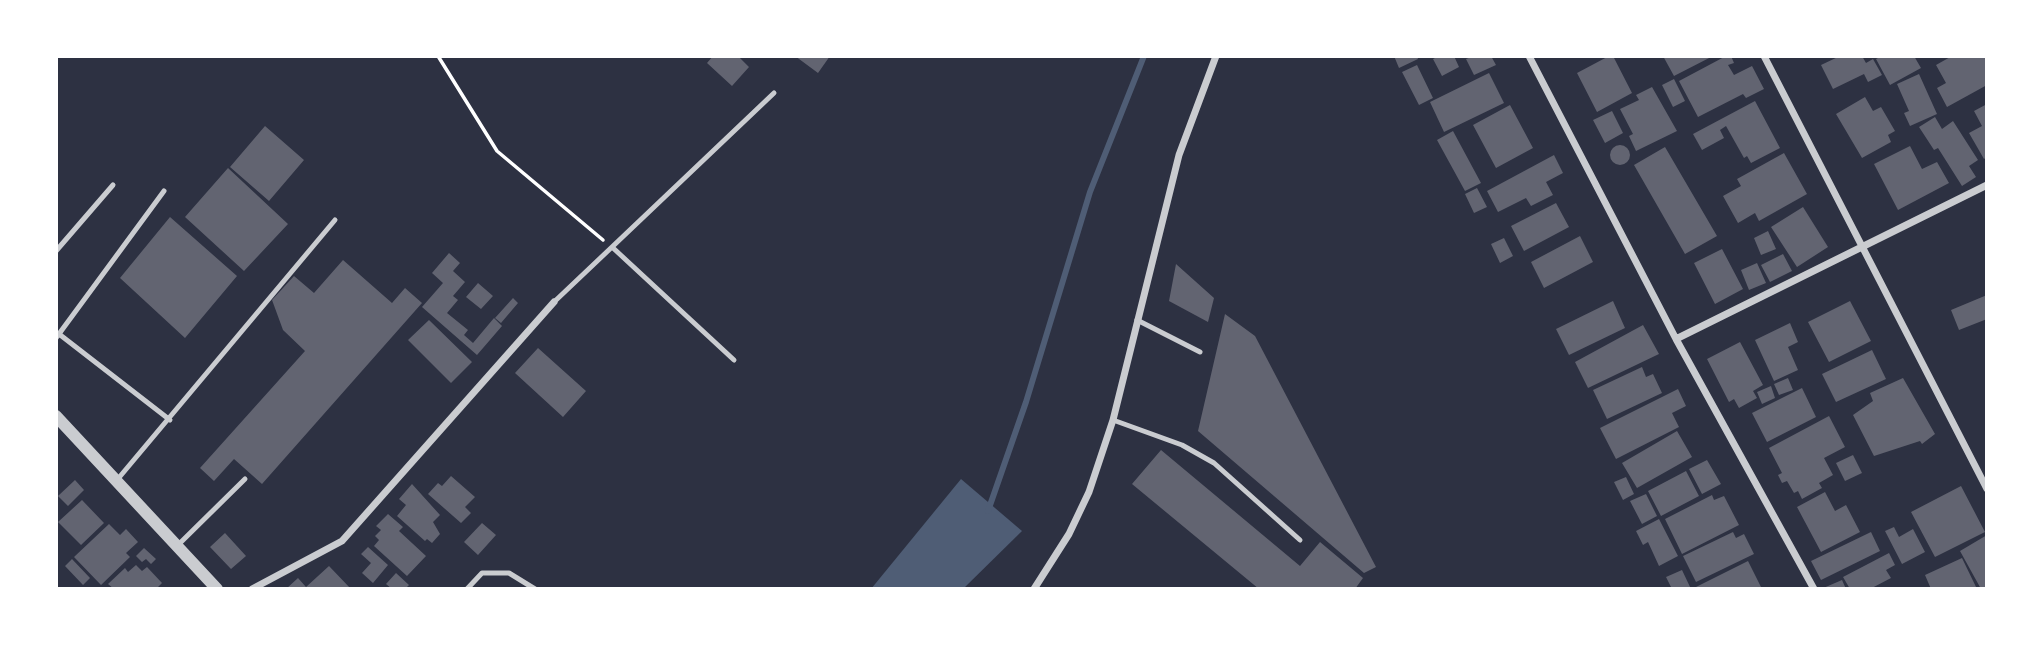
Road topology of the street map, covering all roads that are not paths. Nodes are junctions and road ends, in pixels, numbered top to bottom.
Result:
1 (1216, 56) edge
2 (1529, 56) edge
3 (1764, 56) edge
4 (774, 93) dead end
5 (113, 185) dead end
6 (1987, 185) edge
7 (163, 191) dead end
8 (335, 220) dead end
9 (612, 247) junction
10 (1862, 247) junction
11 (56, 251) edge
12 (554, 302) joint
13 (1137, 320) junction
14 (57, 336) edge
15 (1676, 339) junction
16 (1200, 352) dead end
17 (734, 360) dead end
18 (56, 416) edge
19 (170, 420) junction
20 (1113, 420) junction
21 (245, 479) dead end
22 (115, 482) junction
23 (1987, 489) edge
24 (1300, 540) dead end
25 (177, 546) junction
26 (217, 589) edge
27 (252, 589) edge
28 (467, 589) edge
29 (535, 589) edge
30 (1034, 589) edge
31 (1814, 589) edge

1 - 13 street
2 - 15 street
3 - 10 street
4 - 9 lane
5 - 11 lane
6 - 10 street
7 - 14 lane
8 - 19 lane
9 - 12 lane
9 - 17 lane
10 - 15 street
10 - 23 street
12 - 27 street
13 - 16 lane
13 - 20 street
14 - 19 lane
15 - 31 street
18 - 22 street
19 - 22 lane
20 - 24 lane
20 - 30 street
21 - 25 lane
22 - 25 street
25 - 26 street
28 - 29 lane

